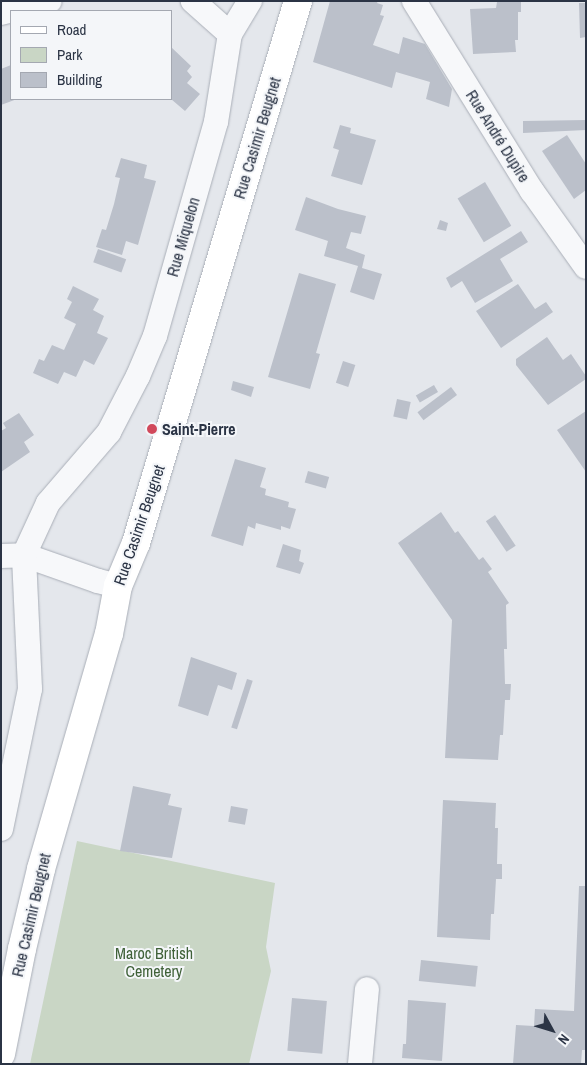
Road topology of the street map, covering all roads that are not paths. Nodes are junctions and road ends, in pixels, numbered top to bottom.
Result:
1 (50, 1) edge
2 (193, 1) edge
3 (250, 1) edge
4 (298, 1) edge
5 (414, 1) edge
6 (13, 10) edge
7 (230, 34) junction
8 (586, 267) edge
9 (13, 556) edge
10 (118, 586) junction
11 (1, 829) edge
12 (367, 989) dead end
13 (1, 1054) edge
14 (360, 1064) edge

1 - 6 street
2 - 7 street
3 - 7 street, Rue Miquelon
4 - 10 main road, Rue Casimir Beugnet
5 - 8 street, Rue André Dupire
7 - 9 street, Rue Miquelon
9 - 10 street
9 - 11 street
10 - 13 main road, Rue Casimir Beugnet
12 - 14 street

